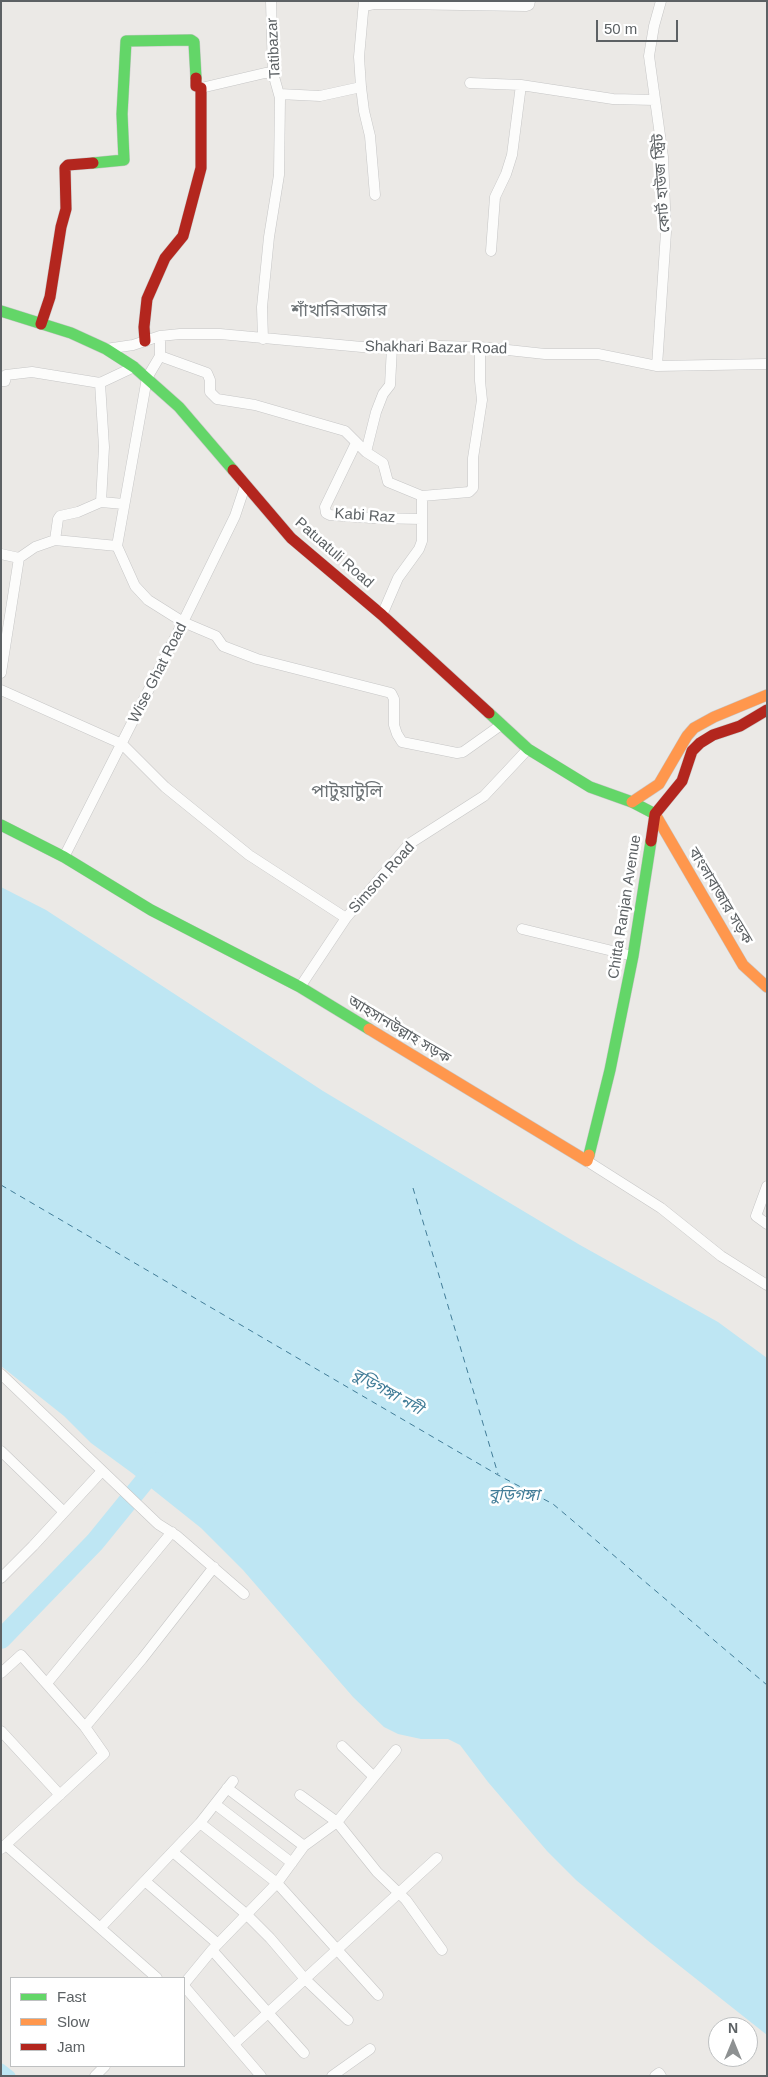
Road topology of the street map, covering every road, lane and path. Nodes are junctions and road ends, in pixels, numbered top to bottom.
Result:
1 (271, 1) edge
2 (530, 1) edge
3 (661, 1) edge
4 (364, 4) edge
5 (273, 73) junction
6 (470, 83) dead end
7 (521, 85) junction
8 (200, 88) junction
9 (361, 88) junction
10 (279, 94) junction
11 (654, 100) junction
12 (375, 194) dead end
13 (491, 251) dead end
14 (1, 311) edge
15 (41, 324) junction
16 (160, 336) junction
17 (264, 339) junction
18 (145, 340) junction
19 (392, 347) junction
20 (480, 347) junction
21 (106, 350) junction
22 (160, 356) junction
23 (767, 364) edge
24 (657, 366) junction
25 (134, 367) junction
26 (147, 378) junction
27 (1, 382) edge
28 (100, 382) junction
29 (356, 443) junction
30 (366, 452) junction
31 (245, 486) junction
32 (422, 496) junction
33 (101, 502) junction
34 (124, 504) junction
35 (422, 519) junction
36 (55, 540) junction
37 (116, 546) junction
38 (1, 554) edge
39 (19, 558) junction
40 (382, 615) junction
41 (184, 622) junction
42 (1, 674) edge
43 (1, 690) edge
44 (767, 695) edge
45 (767, 710) edge
46 (501, 725) junction
47 (122, 744) junction
48 (528, 749) junction
49 (632, 802) junction
50 (655, 814) junction
51 (1, 825) edge
52 (64, 858) junction
53 (346, 918) junction
54 (522, 929) dead end
55 (633, 956) junction
56 (300, 987) junction
57 (767, 987) edge
58 (587, 1161) junction
59 (767, 1186) edge
60 (767, 1224) edge
61 (767, 1285) edge
62 (1, 1374) edge
63 (1, 1451) edge
64 (102, 1471) junction
65 (64, 1512) junction
66 (172, 1532) junction
67 (214, 1567) junction
68 (1, 1578) edge
69 (244, 1594) dead end
70 (1, 1673) edge
71 (47, 1683) junction
72 (84, 1727) junction
73 (1, 1731) edge
74 (342, 1746) dead end
75 (396, 1750) dead end
76 (374, 1777) junction
77 (300, 1795) dead end
78 (60, 1796) junction
79 (215, 1804) junction
80 (337, 1822) junction
81 (200, 1823) junction
82 (304, 1846) junction
83 (4, 1847) edge
84 (173, 1852) junction
85 (438, 1858) dead end
86 (292, 1863) junction
87 (145, 1881) junction
88 (277, 1883) junction
89 (398, 1892) junction
90 (246, 1914) junction
91 (101, 1927) junction
92 (215, 1947) junction
93 (337, 1950) junction
94 (442, 1950) dead end
95 (156, 1977) edge
96 (305, 1979) junction
97 (185, 1984) edge
98 (185, 1986) edge
99 (378, 1995) dead end
100 (268, 2013) junction
101 (348, 2020) dead end
102 (234, 2044) junction
103 (370, 2049) dead end
104 (304, 2053) dead end
105 (104, 2067) edge
106 (95, 2076) edge
107 (261, 2076) edge
108 (332, 2076) edge
109 (655, 2076) edge
110 (661, 2076) edge

1 - 5 street, Tatibazar
2 - 4 street
3 - 11 street, কোর্ট হাউজ স্ট্রিট
4 - 9 street
5 - 8 street
5 - 10 street, Tatibazar
6 - 7 street
7 - 11 street
7 - 13 street
8 - 15 street
8 - 18 street
9 - 10 street
9 - 12 street
10 - 17 street, Tatibazar
11 - 24 street, কোর্ট হাউজ স্ট্রিট
14 - 15 street, Patuatuli Road
15 - 21 street, Patuatuli Road
16 - 17 street, Shakhari Bazar Road
16 - 18 street, Shakhari Bazar Road
16 - 22 street
17 - 19 street, Shakhari Bazar Road
18 - 21 street, Shakhari Bazar Road
19 - 20 street, Shakhari Bazar Road
19 - 30 street
20 - 24 street, Shakhari Bazar Road
20 - 32 street
21 - 25 street, Patuatuli Road
22 - 26 street
22 - 29 street
23 - 24 street, Shakhari Bazar Road
25 - 26 street, Patuatuli Road
25 - 28 street
26 - 31 street, Patuatuli Road
26 - 34 street
27 - 28 street
28 - 33 street
29 - 30 street
29 - 35 street, Kabi Raz
30 - 32 street
31 - 40 street, Patuatuli Road
31 - 41 street, Wise Ghat Road
32 - 35 street
33 - 34 street
33 - 36 street
34 - 37 street
35 - 40 street
36 - 37 street
36 - 39 street
37 - 41 street
38 - 39 street
39 - 42 street
40 - 46 street, Patuatuli Road
41 - 46 street
41 - 47 street, Wise Ghat Road
43 - 47 street
44 - 49 street
45 - 50 street
46 - 48 street, Patuatuli Road
47 - 52 street, Wise Ghat Road
47 - 53 street
48 - 49 street, Patuatuli Road
48 - 53 street, Simson Road
49 - 50 street, Patuatuli Road
50 - 55 street, Chitta Ranjan Avenue
50 - 57 street, বাংলাবাজার সড়ক
51 - 52 street, আহসানউল্লাহ সড়ক
52 - 56 street, আহসানউল্লাহ সড়ক
53 - 56 street, Simson Road
54 - 55 street
55 - 58 street, Chitta Ranjan Avenue
56 - 58 street, আহসানউল্লাহ সড়ক
58 - 61 street, আহসানউল্লাহ সড়ক
59 - 60 street
62 - 64 street
63 - 65 street
64 - 65 street
64 - 66 street
65 - 68 street
66 - 67 street
66 - 71 street
67 - 69 street
67 - 72 street
70 - 71 street
71 - 72 street
72 - 78 street
73 - 78 street
74 - 76 street
75 - 76 street
76 - 80 street
77 - 80 street
78 - 83 street
79 - 81 street
79 - 82 street
79 - 86 street
80 - 82 street
80 - 89 street
81 - 84 street
81 - 88 street
82 - 86 street
83 - 91 street
84 - 87 street
84 - 90 street
85 - 89 street
86 - 88 street
87 - 91 street
87 - 92 street
88 - 90 street
88 - 93 street
89 - 93 street
89 - 94 street
90 - 92 street
90 - 96 street
91 - 95 street
92 - 97 street
92 - 100 street
93 - 96 street
93 - 99 street
96 - 100 street
96 - 101 street
98 - 102 street
100 - 102 street
100 - 104 street
102 - 107 street
103 - 108 street
105 - 106 street
109 - 110 street

